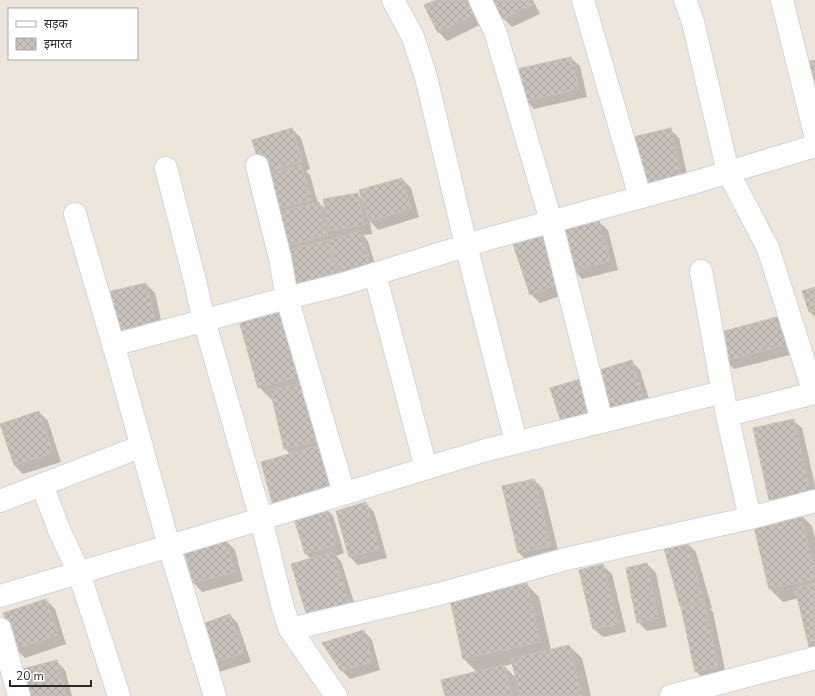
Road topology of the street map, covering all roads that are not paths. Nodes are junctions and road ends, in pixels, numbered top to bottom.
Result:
1 (394, 0) edge
2 (480, 0) edge
3 (583, 0) edge
4 (686, 0) edge
5 (782, 0) edge
6 (815, 134) edge
7 (815, 146) edge
8 (257, 166) dead end
9 (166, 168) dead end
10 (728, 172) junction
11 (640, 197) junction
12 (76, 214) dead end
13 (551, 221) junction
14 (466, 246) junction
15 (701, 271) dead end
16 (375, 274) junction
17 (287, 298) junction
18 (204, 320) junction
19 (113, 345) junction
20 (723, 392) junction
21 (814, 393) edge
22 (727, 415) junction
23 (602, 422) junction
24 (516, 442) junction
25 (142, 446) junction
26 (426, 468) junction
27 (42, 485) junction
28 (344, 493) junction
29 (0, 501) edge
30 (815, 501) edge
31 (750, 518) junction
32 (261, 519) junction
33 (169, 546) junction
34 (78, 573) junction
35 (0, 596) edge
36 (0, 629) edge
37 (290, 629) junction
38 (815, 658) edge
39 (19, 696) edge
40 (119, 696) edge
41 (215, 696) edge
42 (336, 696) edge
43 (671, 696) edge

1 - 14 street
2 - 13 street
3 - 11 street
4 - 10 street
5 - 6 street
7 - 10 street
8 - 17 street
9 - 18 street
10 - 11 street
10 - 21 street
11 - 13 street
12 - 19 street
13 - 14 street
13 - 23 street
14 - 16 street
14 - 24 street
15 - 20 street
16 - 17 street
16 - 26 street
17 - 18 street
17 - 28 street
18 - 19 street
18 - 32 street
19 - 25 street
20 - 22 street
20 - 23 street
21 - 22 street
22 - 31 street
23 - 24 street
24 - 26 street
25 - 27 street
25 - 33 street
26 - 28 street
27 - 29 street
27 - 34 street
28 - 32 street
30 - 31 street
31 - 37 street
32 - 33 street
32 - 37 street
33 - 34 street
33 - 41 street
34 - 35 street
34 - 40 street
36 - 39 street
37 - 42 street
38 - 43 street

